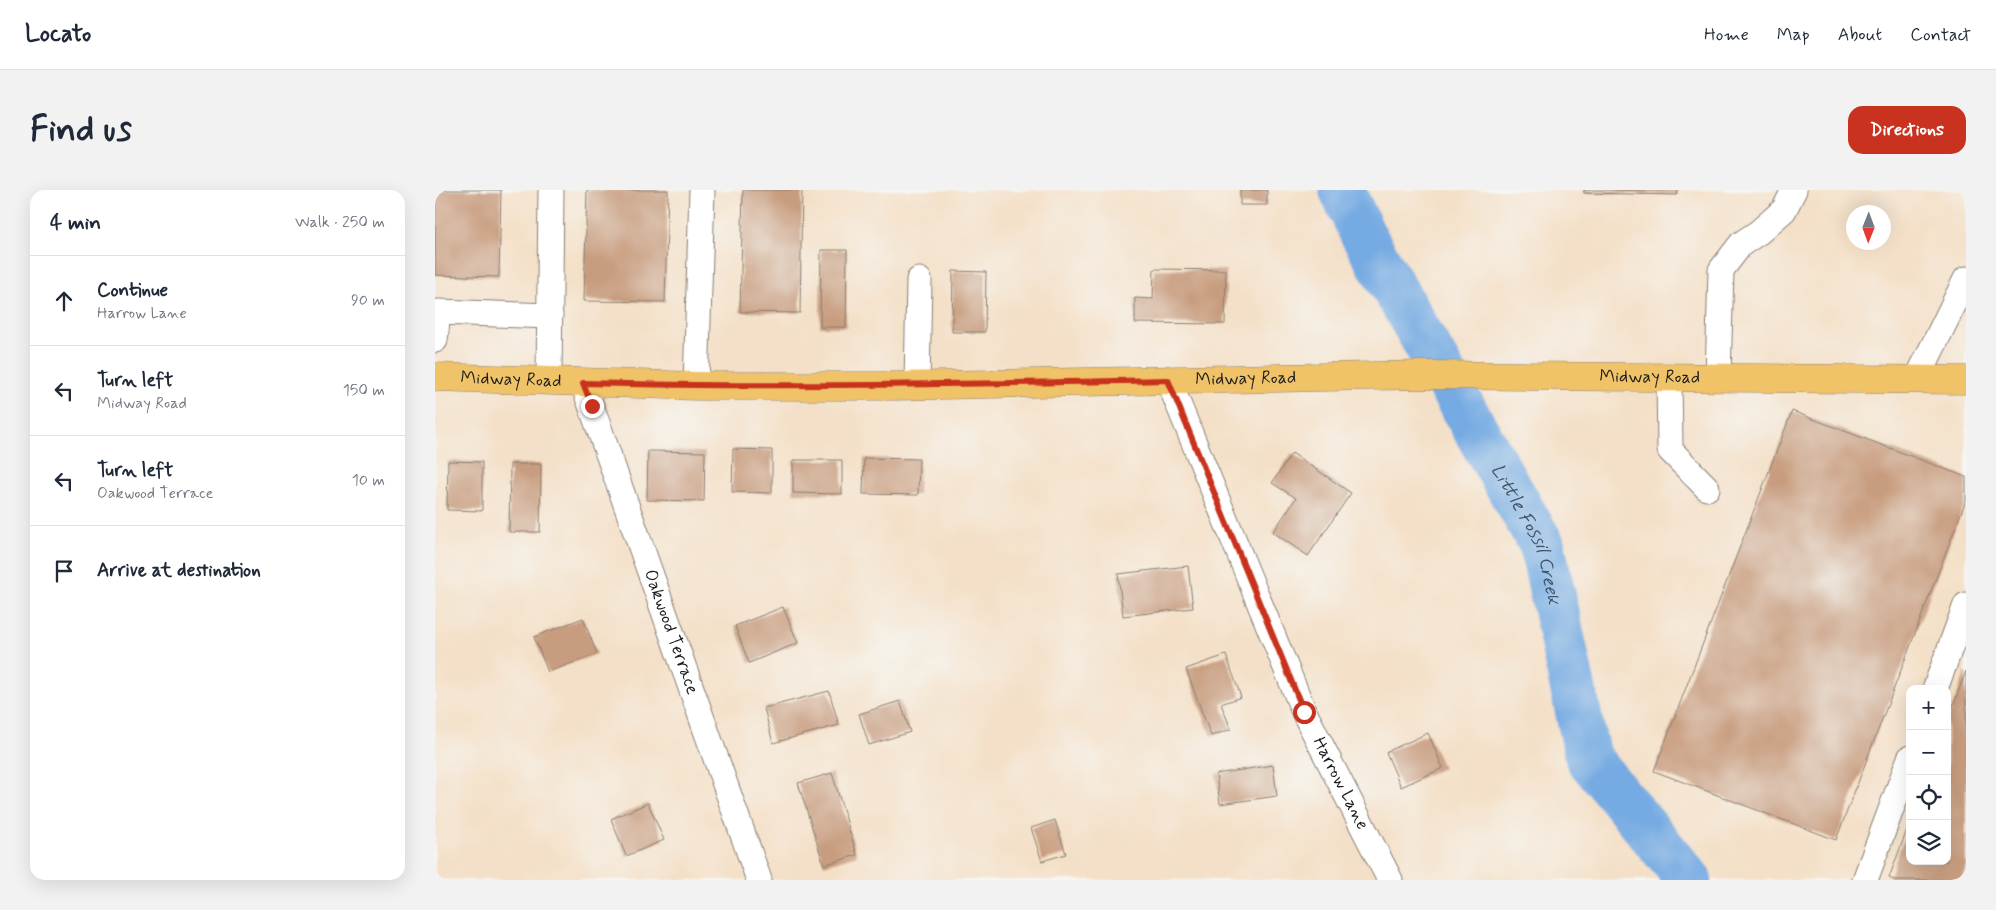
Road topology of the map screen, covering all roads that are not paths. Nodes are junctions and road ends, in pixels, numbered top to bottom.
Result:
1 (551, 190) edge
2 (702, 190) edge
3 (1794, 190) edge
4 (1966, 279) edge
5 (919, 280) dead end
6 (550, 316) junction
7 (435, 340) edge
8 (435, 376) edge
9 (1669, 377) junction
10 (1718, 378) junction
11 (1917, 379) junction
12 (1168, 380) junction
13 (1966, 380) edge
14 (549, 381) junction
15 (583, 383) junction
16 (696, 386) junction
17 (917, 386) junction
18 (1707, 488) dead end
19 (1966, 605) edge
20 (1936, 685) edge
21 (1906, 769) edge
22 (759, 880) edge
23 (1390, 880) edge
24 (1865, 880) edge

1 - 6 street
2 - 16 street
3 - 10 street
4 - 11 street
5 - 17 street
6 - 7 street
6 - 14 street
8 - 14 main road, Midway Road
9 - 10 main road, Midway Road
9 - 12 main road, Midway Road
9 - 18 street
10 - 11 main road, Midway Road
11 - 13 main road, Midway Road
12 - 17 main road, Midway Road
12 - 23 street, Harrow Lane
14 - 15 main road, Midway Road
15 - 16 main road, Midway Road
15 - 22 street, Oakwood Terrace
16 - 17 main road, Midway Road
19 - 20 street
21 - 24 street

